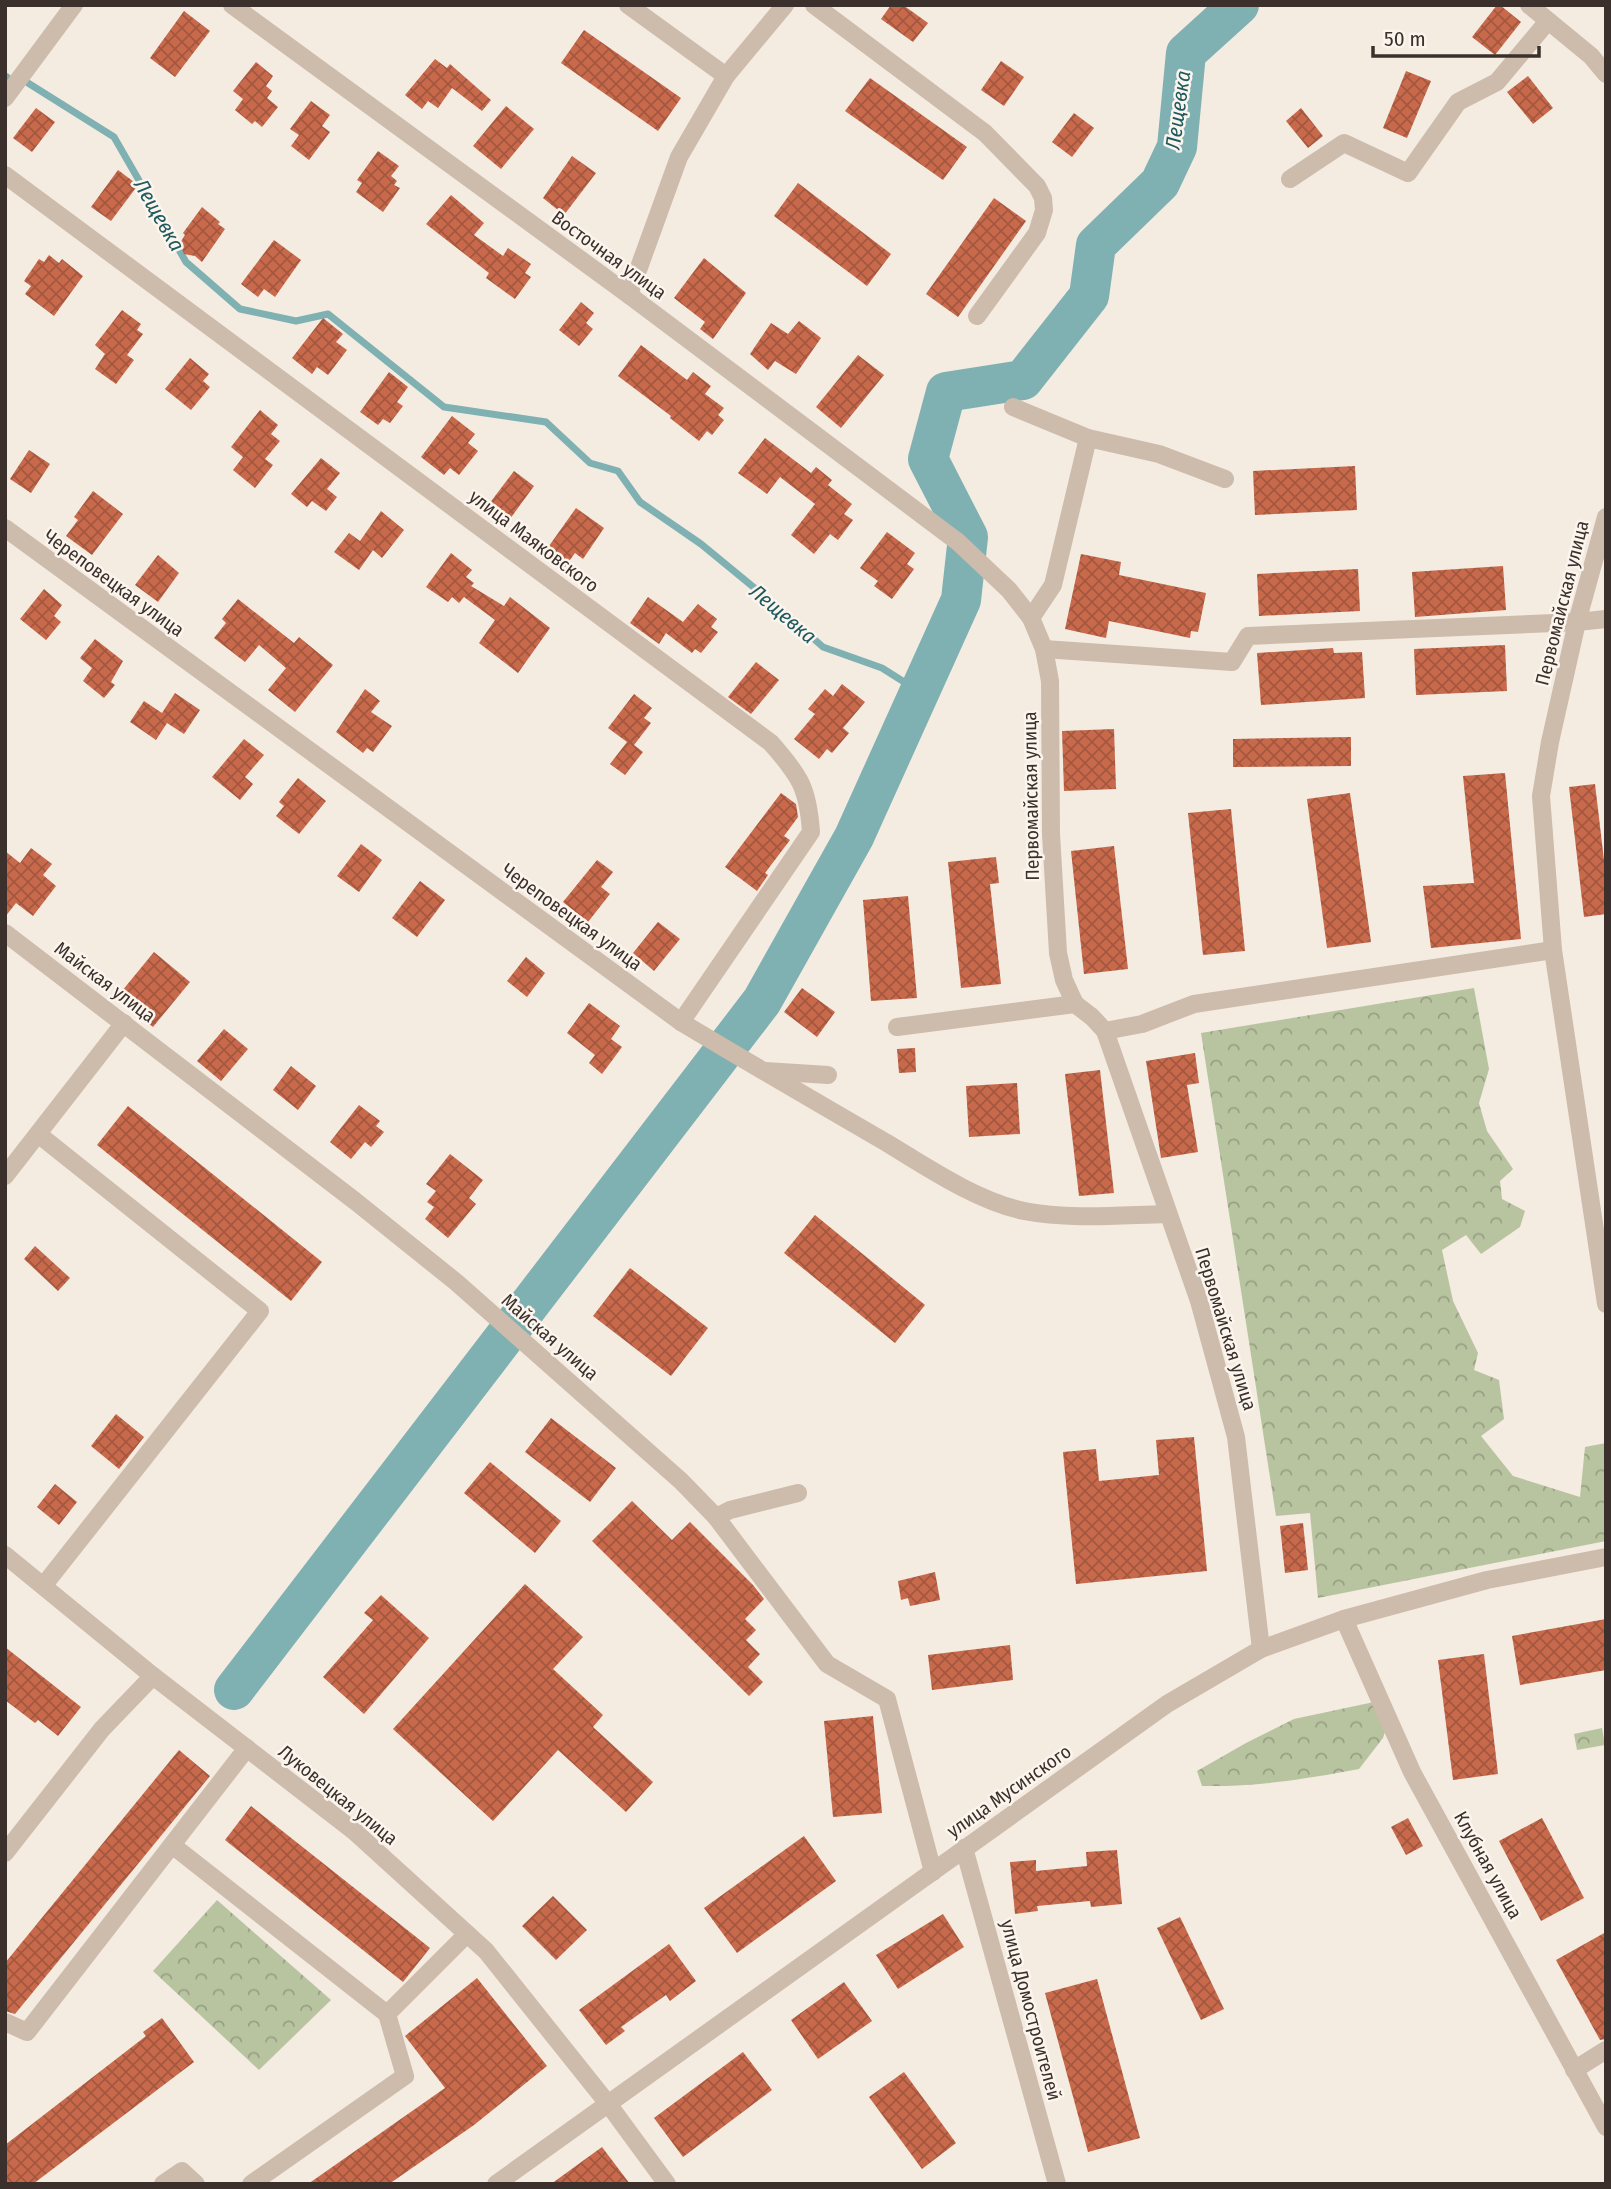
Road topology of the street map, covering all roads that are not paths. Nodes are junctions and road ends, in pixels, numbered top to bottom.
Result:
1 (74, 5) edge
2 (232, 5) edge
3 (628, 5) edge
4 (785, 5) edge
5 (814, 5) edge
6 (1529, 5) edge
7 (1548, 21) junction
8 (1598, 52) edge
9 (1606, 74) edge
10 (726, 76) junction
11 (5, 98) edge
12 (5, 175) edge
13 (1290, 178) dead end
14 (629, 295) junction
15 (977, 316) dead end
16 (1013, 407) dead end
17 (1088, 438) junction
18 (1225, 479) dead end
19 (1606, 517) edge
20 (5, 528) edge
21 (984, 565) joint
22 (1031, 618) junction
23 (1606, 619) edge
24 (1577, 622) junction
25 (1044, 649) junction
26 (5, 933) edge
27 (1553, 950) junction
28 (1075, 1004) junction
29 (681, 1022) junction
30 (124, 1023) junction
31 (897, 1027) dead end
32 (1105, 1031) junction
33 (762, 1071) junction
34 (828, 1075) dead end
35 (38, 1134) junction
36 (5, 1176) edge
37 (1167, 1214) junction
38 (1606, 1304) edge
39 (798, 1493) dead end
40 (716, 1517) junction
41 (5, 1555) edge
42 (1606, 1558) edge
43 (44, 1585) junction
44 (1344, 1619) junction
45 (1261, 1649) junction
46 (153, 1676) junction
47 (247, 1748) junction
48 (172, 1845) junction
49 (964, 1848) junction
50 (5, 1853) edge
51 (933, 1872) junction
52 (467, 1934) junction
53 (387, 2014) junction
54 (5, 2022) edge
55 (1606, 2050) edge
56 (1574, 2070) junction
57 (609, 2105) junction
58 (1606, 2127) edge
59 (163, 2184) edge
60 (196, 2184) edge
61 (251, 2184) edge
62 (496, 2184) edge
63 (667, 2184) edge
64 (1057, 2184) edge

1 - 11 street
2 - 14 street, Восточная улица
3 - 10 street
4 - 10 street
5 - 15 street
6 - 7 street
7 - 8 street
7 - 13 street
8 - 9 street
10 - 14 street
12 - 29 street, улица Маяковского
14 - 21 street, Восточная улица
16 - 17 street
17 - 18 street
17 - 22 street
19 - 24 street, Первомайская улица
20 - 29 street, Череповецкая улица
21 - 22 street, Первомайская улица
22 - 25 street, Первомайская улица
23 - 24 street
24 - 25 street
24 - 27 street, Первомайская улица
25 - 28 street, Первомайская улица
26 - 30 street, Майская улица
27 - 32 street
27 - 38 street, Первомайская улица
28 - 31 street
28 - 32 street, Первомайская улица
29 - 33 street, Череповецкая улица
30 - 35 street
30 - 40 street, Майская улица
32 - 37 street, Первомайская улица
33 - 34 street
33 - 37 street, Череповецкая улица
35 - 36 street
35 - 43 street
37 - 45 street, Первомайская улица
39 - 40 street
40 - 51 street, Майская улица
41 - 43 street, Луковецкая улица
42 - 44 street, улица Мусинского
43 - 46 street, Луковецкая улица
44 - 45 street, улица Мусинского
44 - 56 street, Клубная улица
45 - 49 street, улица Мусинского
46 - 47 street, Луковецкая улица
46 - 50 street
47 - 48 street
47 - 52 street, Луковецкая улица
48 - 53 street
48 - 54 street
49 - 51 street, улица Мусинского
49 - 64 street, улица Домостроителей
51 - 57 street, улица Мусинского
52 - 53 street
52 - 57 street, Луковецкая улица
53 - 61 street
55 - 56 street
56 - 58 street, Клубная улица
57 - 62 street, улица Мусинского
57 - 63 street, Луковецкая улица
59 - 60 street

